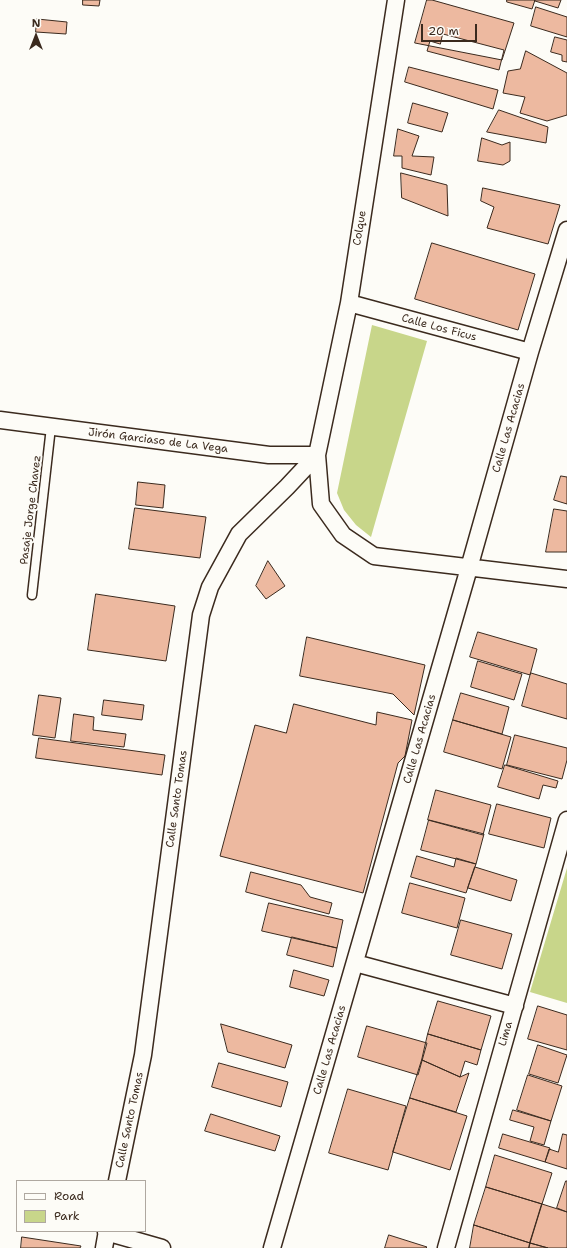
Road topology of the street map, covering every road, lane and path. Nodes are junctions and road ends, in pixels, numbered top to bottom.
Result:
1 (396, 0) edge
2 (567, 230) edge
3 (348, 303) junction
4 (530, 352) junction
5 (0, 420) edge
6 (51, 427) junction
7 (317, 455) junction
8 (469, 568) junction
9 (567, 579) edge
10 (32, 594) dead end
11 (566, 826) edge
12 (355, 962) junction
13 (514, 1006) junction
14 (117, 1180) edge
15 (107, 1232) edge
16 (104, 1248) edge
17 (162, 1248) edge
18 (272, 1248) edge
19 (446, 1248) edge

1 - 3 street, Colque
2 - 4 street, Calle Las Acacias
3 - 4 street, Calle Los Ficus
3 - 7 street, Colque
4 - 8 street, Calle Las Acacias
5 - 6 street, Jirón Garciaso de La Vega
6 - 7 street, Jirón Garciaso de La Vega
6 - 10 lane, Pasaje Jorge Chavez
7 - 8 street, Colque
7 - 14 street, Calle Santo Tomas
8 - 9 street, Colque
8 - 12 street, Calle Las Acacias
11 - 13 street, Lima
12 - 13 street
12 - 18 street, Calle Las Acacias
13 - 19 street, Lima
15 - 16 street
15 - 17 street

